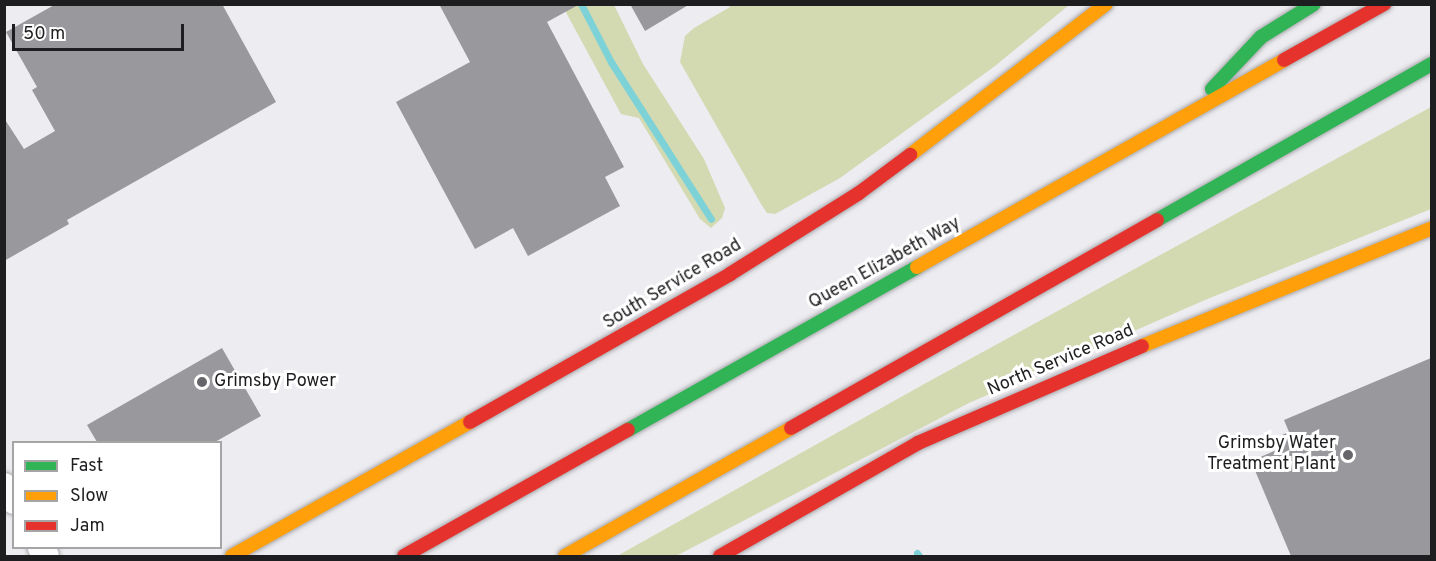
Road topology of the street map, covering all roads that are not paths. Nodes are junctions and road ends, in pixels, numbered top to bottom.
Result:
1 (1106, 4) edge
2 (1314, 4) edge
3 (1384, 4) edge
4 (1431, 64) edge
5 (1190, 112) junction
6 (1431, 228) edge
7 (232, 556) edge
8 (404, 556) edge
9 (565, 556) edge
10 (720, 556) edge

1 - 7 main road, South Service Road
2 - 5 main road
3 - 5 main road, Queen Elizabeth Way
4 - 9 main road
5 - 8 main road, Queen Elizabeth Way
6 - 10 main road, North Service Road

